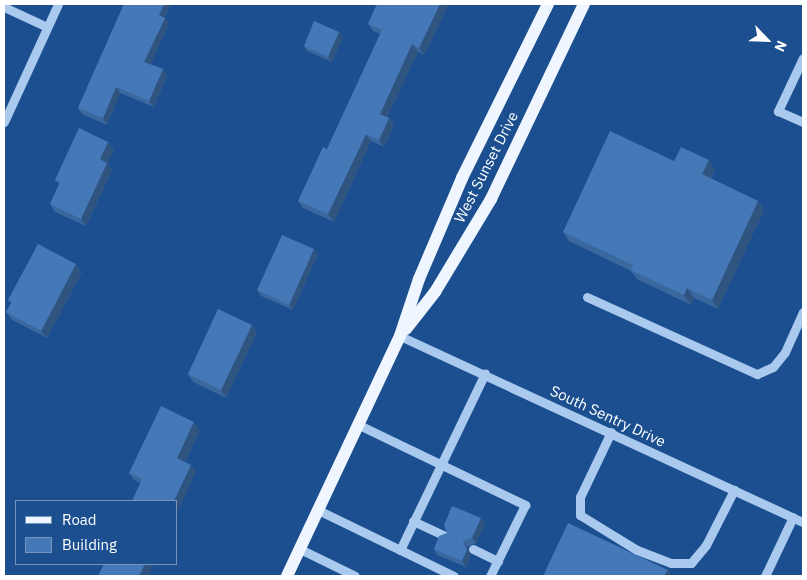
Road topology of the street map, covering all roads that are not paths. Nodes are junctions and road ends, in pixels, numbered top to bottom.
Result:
1 (58, 4) edge
2 (548, 4) edge
3 (584, 4) edge
4 (4, 7) edge
5 (47, 27) junction
6 (803, 58) edge
7 (4, 122) edge
8 (803, 122) edge
9 (587, 298) dead end
10 (803, 312) edge
11 (400, 336) junction
12 (484, 373) junction
13 (357, 424) junction
14 (611, 432) junction
15 (441, 465) junction
16 (734, 490) junction
17 (318, 510) junction
18 (793, 517) junction
19 (413, 521) junction
20 (803, 522) edge
21 (445, 536) edge
22 (300, 549) junction
23 (474, 549) edge
24 (400, 550) junction
25 (498, 561) junction
26 (288, 576) edge
27 (355, 576) edge
28 (454, 576) edge
29 (490, 576) edge
30 (765, 576) edge

1 - 5 street
2 - 11 main road, West Sunset Drive
3 - 11 main road, West Sunset Drive
4 - 5 street
5 - 7 street
6 - 8 street
9 - 10 street
11 - 12 street, South Sentry Drive
11 - 13 main road, West Sunset Drive
12 - 14 street, South Sentry Drive
12 - 15 street
13 - 15 street
13 - 17 main road, West Sunset Drive
14 - 16 street, South Sentry Drive
14 - 16 street
15 - 19 street
15 - 25 street
16 - 18 street, South Sentry Drive
17 - 22 main road, West Sunset Drive
17 - 24 street
18 - 20 street, South Sentry Drive
18 - 30 street
19 - 21 street
19 - 24 street
22 - 26 main road, West Sunset Drive
22 - 27 street
23 - 25 street
24 - 28 street
25 - 29 street

